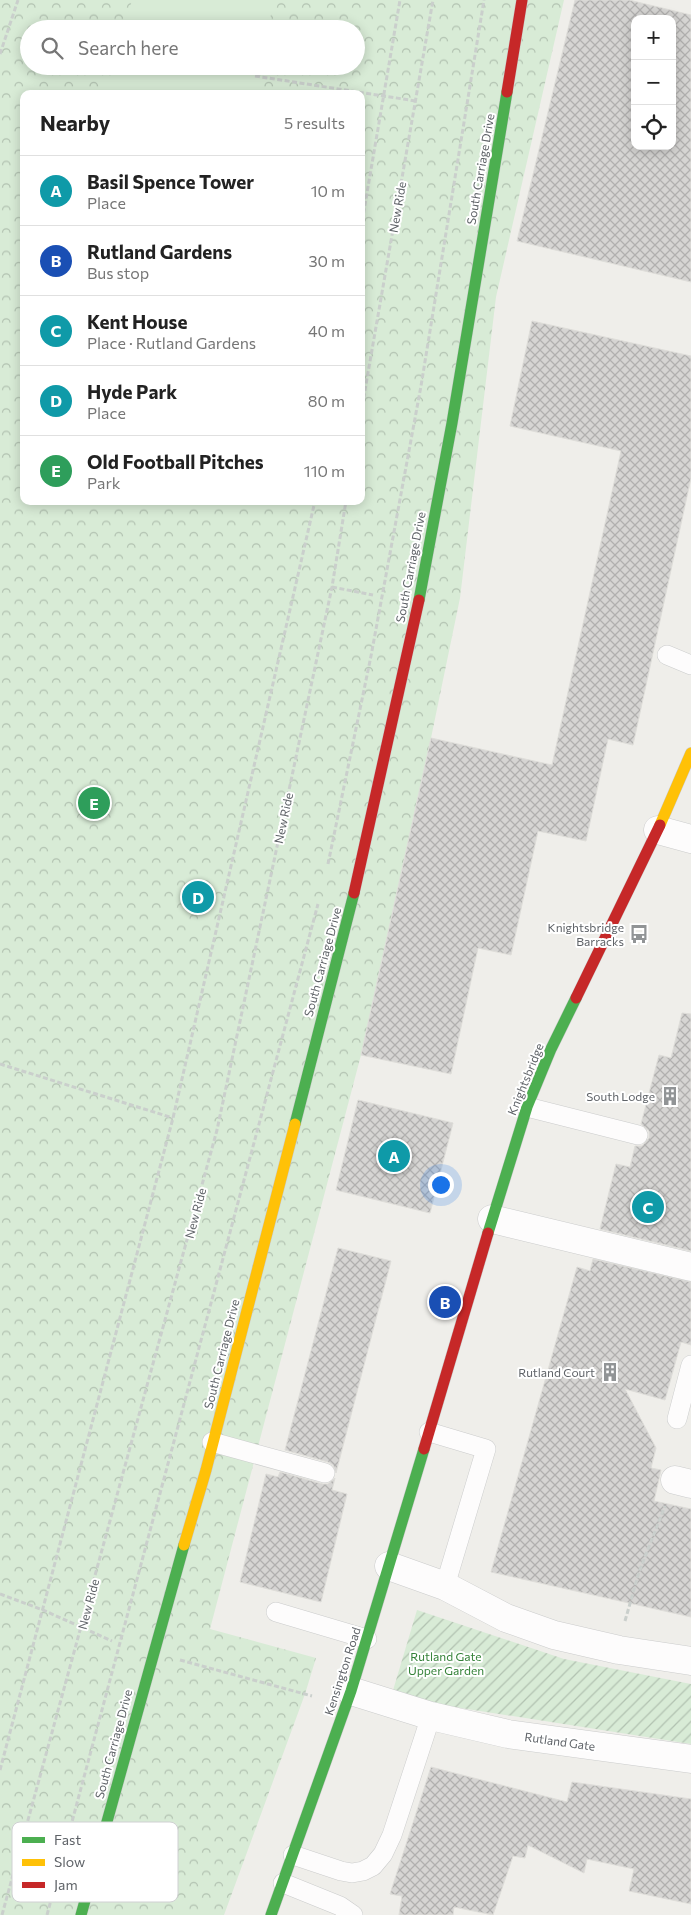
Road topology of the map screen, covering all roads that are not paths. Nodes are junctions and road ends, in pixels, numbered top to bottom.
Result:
1 (522, 0) edge
2 (667, 655) dead end
3 (691, 665) edge
4 (691, 753) edge
5 (658, 830) junction
6 (691, 839) edge
7 (528, 1107) junction
8 (638, 1135) dead end
9 (492, 1219) junction
10 (691, 1267) edge
11 (691, 1365) edge
12 (677, 1419) dead end
13 (429, 1432) junction
14 (212, 1442) junction
15 (325, 1473) dead end
16 (390, 1566) junction
17 (445, 1586) junction
18 (276, 1612) dead end
19 (367, 1639) junction
20 (691, 1661) edge
21 (351, 1691) junction
22 (431, 1716) junction
23 (691, 1759) edge
24 (106, 1822) edge
25 (293, 1854) junction
26 (283, 1883) junction
27 (85, 1902) edge
28 (81, 1915) edge
29 (271, 1915) edge
30 (353, 1915) edge

1 - 14 street, South Carriage Drive
2 - 3 lane
4 - 5 street, Knightsbridge
5 - 6 street
5 - 7 street, Knightsbridge
7 - 8 lane
7 - 9 street, Knightsbridge
9 - 10 street
9 - 13 street, Knightsbridge
11 - 12 lane
13 - 16 street, Kensington Road
13 - 17 lane
14 - 15 lane
14 - 24 street, South Carriage Drive
16 - 17 street
16 - 19 street, Kensington Road
17 - 20 street
18 - 19 lane
19 - 21 street, Kensington Road
21 - 22 street, Rutland Gate
21 - 25 street, Kensington Road
22 - 23 street, Rutland Gate
22 - 25 lane
25 - 26 street, Kensington Road
26 - 29 street, Kensington Road
26 - 30 lane
27 - 28 street, South Carriage Drive

